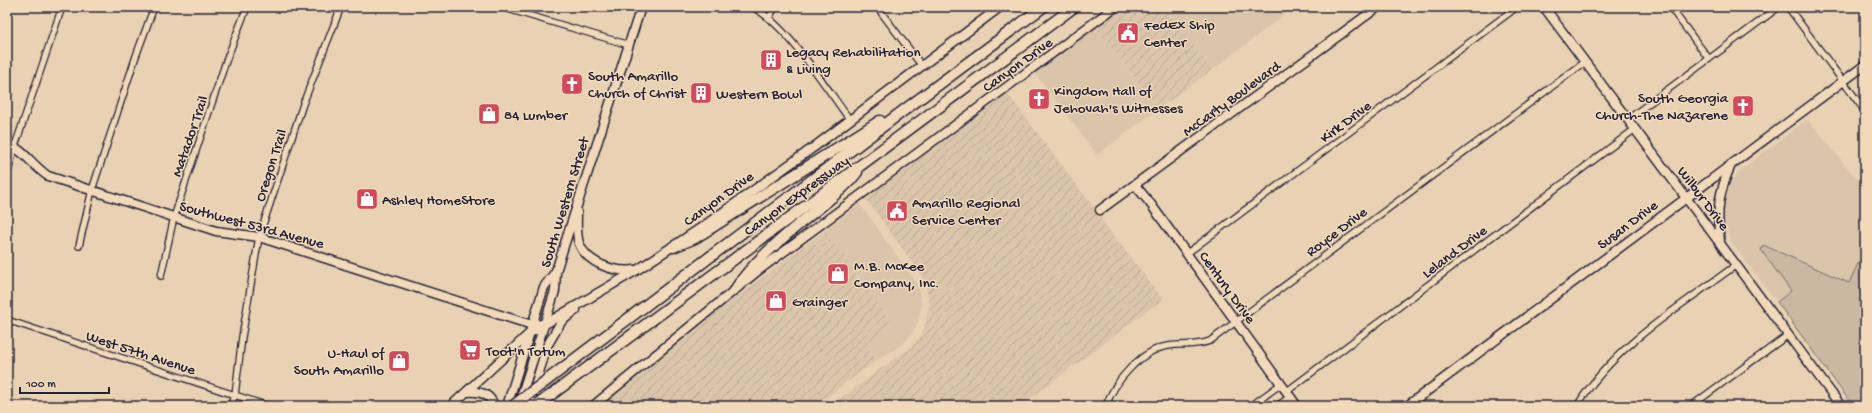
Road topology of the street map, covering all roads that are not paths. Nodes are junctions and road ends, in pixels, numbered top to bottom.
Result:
1 (62, 7) edge
2 (154, 7) edge
3 (247, 7) edge
4 (341, 7) edge
5 (501, 7) edge
6 (641, 7) edge
7 (752, 7) edge
8 (775, 7) edge
9 (877, 7) edge
10 (1000, 7) edge
11 (1043, 7) edge
12 (1074, 7) edge
13 (1115, 7) edge
14 (1378, 7) edge
15 (1517, 7) edge
16 (1544, 7) edge
17 (1670, 7) edge
18 (1779, 7) edge
19 (1788, 7) edge
20 (990, 10) edge
21 (769, 18) junction
22 (629, 46) junction
23 (1709, 59) junction
24 (1585, 62) junction
25 (1865, 65) edge
26 (922, 66) junction
27 (1843, 81) junction
28 (903, 111) junction
29 (1865, 111) edge
30 (1628, 119) junction
31 (850, 120) junction
32 (1635, 129) junction
33 (7, 143) edge
34 (15, 146) junction
35 (1732, 164) junction
36 (862, 165) junction
37 (7, 176) edge
38 (1135, 185) junction
39 (92, 190) junction
40 (1686, 198) junction
41 (577, 206) junction
42 (1100, 210) dead end
43 (174, 217) junction
44 (260, 237) junction
45 (1720, 242) junction
46 (79, 246) dead end
47 (672, 247) junction
48 (1186, 254) junction
49 (1736, 264) junction
50 (556, 270) junction
51 (637, 270) junction
52 (162, 276) dead end
53 (737, 287) junction
54 (594, 296) junction
55 (7, 320) edge
56 (1235, 322) junction
57 (545, 323) junction
58 (531, 329) junction
59 (1788, 335) junction
60 (1281, 384) junction
61 (467, 392) junction
62 (1288, 394) junction
63 (235, 395) junction
64 (1840, 405) edge
65 (230, 406) edge
66 (268, 406) edge
67 (451, 406) edge
68 (494, 406) edge
69 (507, 406) edge
70 (513, 406) edge
71 (518, 406) edge
72 (529, 406) edge
73 (536, 406) edge
74 (593, 406) edge
75 (1106, 406) edge
76 (1251, 406) edge
77 (1277, 406) edge
78 (1297, 406) edge
79 (1407, 406) edge
80 (1577, 406) edge
81 (1691, 406) edge

1 - 34 street
2 - 39 street
3 - 43 street, Matador Trail
4 - 44 street, Oregon Trail
5 - 22 street
6 - 22 main road, South Western Street
7 - 21 street
8 - 21 street
9 - 26 street
10 - 20 main road, Canyon Drive
11 - 28 highway, Canyon Expressway
12 - 36 highway, Canyon Expressway
13 - 53 main road, Canyon Drive
14 - 38 main road, McCarty Boulevard
15 - 48 street, Kirk Drive
16 - 24 main road, Wilbur Drive
17 - 23 street
18 - 23 street
19 - 27 street
20 - 26 main road, Canyon Drive
21 - 31 street
22 - 41 main road, South Western Street
23 - 30 street
24 - 30 main road, Wilbur Drive
24 - 56 street, Royce Drive
25 - 27 main road, Susan Drive
26 - 31 main road, Canyon Drive
27 - 29 street
27 - 35 main road, Susan Drive
28 - 47 highway
28 - 70 highway, Canyon Expressway, bridge
30 - 32 main road, Wilbur Drive
31 - 47 main road, Canyon Drive
32 - 40 main road, Wilbur Drive
32 - 62 street, Leland Drive
33 - 34 main road, Southwest 53rd Avenue
34 - 37 street
34 - 39 main road, Southwest 53rd Avenue
35 - 40 main road, Susan Drive
35 - 45 main road
36 - 53 highway
36 - 73 highway, Canyon Expressway
38 - 42 main road, McCarty Boulevard
38 - 48 main road, Century Drive
39 - 43 main road, Southwest 53rd Avenue
39 - 46 street
40 - 45 main road, Wilbur Drive
40 - 79 main road, Susan Drive
41 - 50 main road, South Western Street
41 - 51 main road
43 - 44 main road, Southwest 53rd Avenue
43 - 52 street, Matador Trail
44 - 58 main road, Southwest 53rd Avenue
44 - 63 street, Oregon Trail
45 - 49 main road, Wilbur Drive
47 - 51 main road, Canyon Drive
48 - 56 main road, Century Drive
49 - 59 main road, Wilbur Drive
49 - 80 street
50 - 57 main road, South Western Street
50 - 58 main road
51 - 54 main road, Canyon Drive
53 - 74 main road, Canyon Drive
54 - 57 main road, Canyon Drive
54 - 72 main road
55 - 63 street, West 57th Avenue
56 - 60 main road, Century Drive
56 - 75 street, Royce Drive
57 - 58 main road, Southwest 53rd Avenue
57 - 71 main road, South Western Street
58 - 61 main road
58 - 69 main road
59 - 64 main road, Wilbur Drive
59 - 81 street
60 - 62 main road, Century Drive
60 - 76 street
61 - 67 main road
61 - 68 main road
62 - 77 street, Leland Drive
62 - 78 main road, Century Drive
63 - 65 street, Oregon Trail
63 - 66 street, West 57th Avenue

